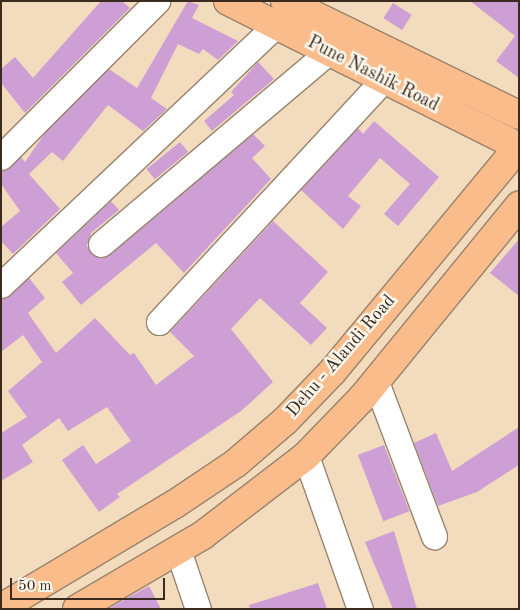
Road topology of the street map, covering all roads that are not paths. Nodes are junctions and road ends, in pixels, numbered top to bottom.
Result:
1 (157, 1) edge
2 (228, 1) edge
3 (280, 13) edge
4 (329, 51) junction
5 (384, 79) junction
6 (519, 115) edge
7 (518, 146) edge
8 (1, 156) edge
9 (519, 206) edge
10 (101, 244) dead end
11 (1, 285) edge
12 (159, 322) dead end
13 (376, 382) junction
14 (306, 456) junction
15 (434, 536) dead end
16 (178, 550) junction
17 (1, 608) edge
18 (77, 609) edge
19 (198, 609) edge
20 (360, 609) edge

1 - 8 street
2 - 3 main road, Pune Nashik Road
3 - 4 main road, Pune Nashik Road
3 - 6 main road, Pune Nashik Road
3 - 11 street
4 - 5 main road, Pune Nashik Road
4 - 10 street
5 - 7 main road, Pune Nashik Road
5 - 12 street
7 - 17 main road, Dehu - Alandi Road
9 - 13 main road
13 - 14 main road
13 - 15 street
14 - 16 main road
14 - 20 street
16 - 18 main road
16 - 19 street

